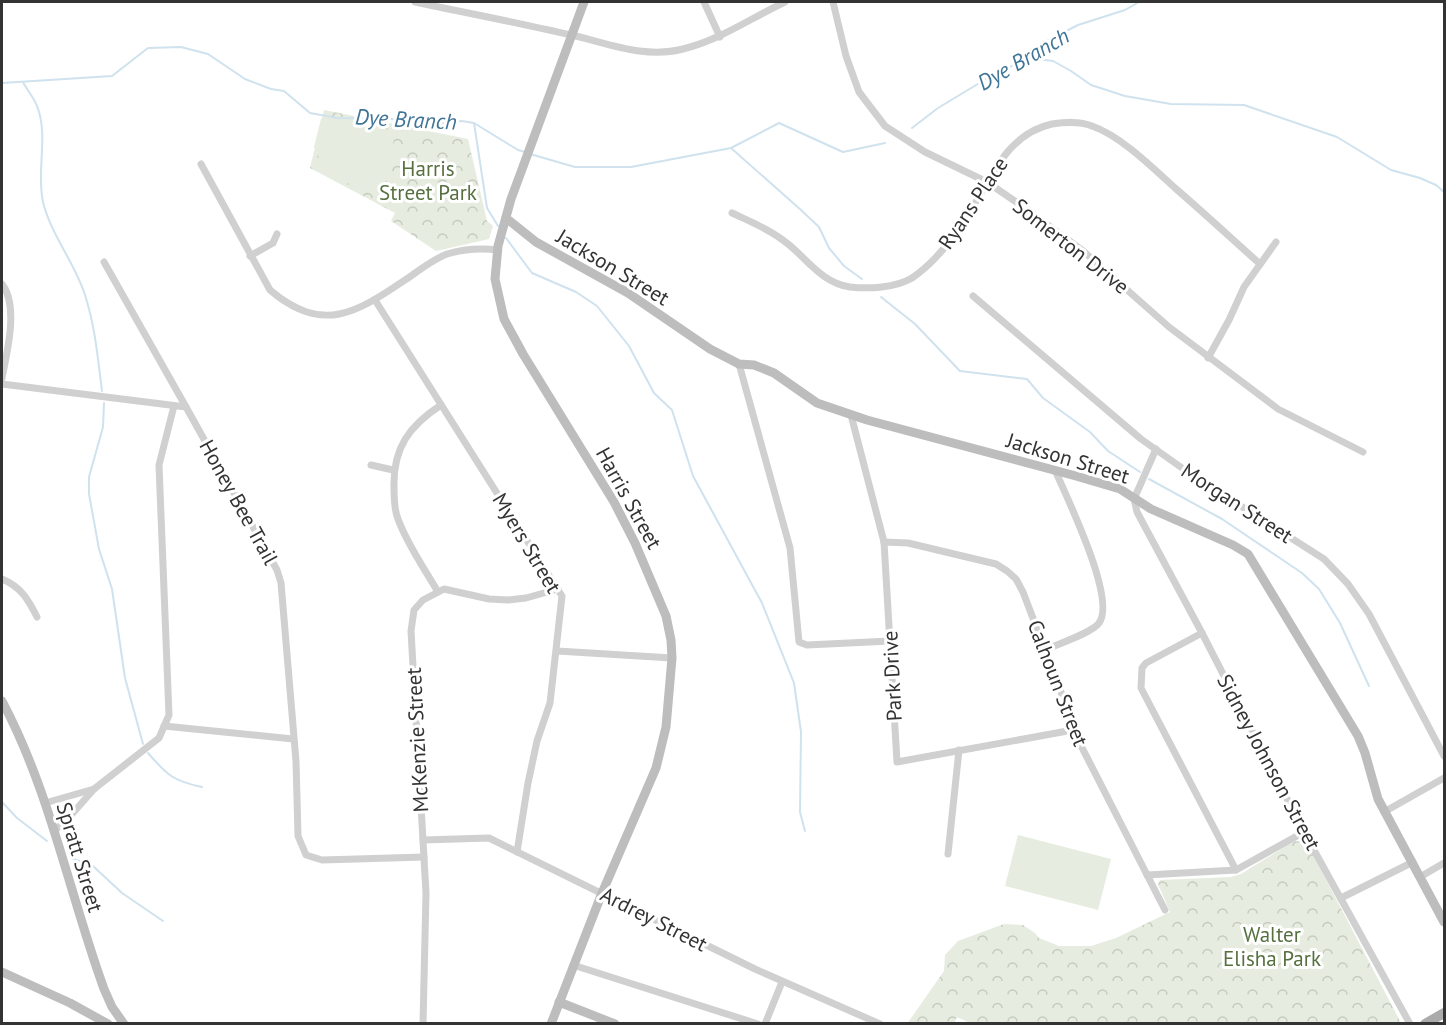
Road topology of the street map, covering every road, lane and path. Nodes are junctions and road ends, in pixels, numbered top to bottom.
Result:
1 (415, 2) edge
2 (585, 2) edge
3 (704, 2) edge
4 (785, 2) edge
5 (833, 2) edge
6 (572, 35) junction
7 (720, 37) junction
8 (201, 164) dead end
9 (987, 182) junction
10 (732, 213) dead end
11 (506, 218) junction
12 (277, 234) dead end
13 (1276, 242) dead end
14 (498, 250) junction
15 (250, 256) junction
16 (104, 262) dead end
17 (1260, 264) junction
18 (2, 284) edge
19 (973, 296) dead end
20 (375, 300) junction
21 (1208, 358) junction
22 (739, 364) junction
23 (2, 378) edge
24 (2, 384) edge
25 (441, 405) junction
26 (174, 406) junction
27 (186, 407) junction
28 (851, 415) junction
29 (1156, 449) junction
30 (1363, 452) dead end
31 (371, 465) dead end
32 (393, 470) junction
33 (1055, 470) junction
34 (1134, 498) junction
35 (884, 542) junction
36 (2, 579) edge
37 (558, 589) junction
38 (438, 592) junction
39 (37, 617) dead end
40 (1202, 633) junction
41 (890, 641) junction
42 (1045, 650) junction
43 (557, 651) junction
44 (672, 658) junction
45 (2, 701) edge
46 (164, 726) junction
47 (1073, 730) junction
48 (293, 739) junction
49 (959, 750) junction
50 (1444, 756) edge
51 (1444, 778) edge
52 (94, 789) junction
53 (45, 803) junction
54 (1384, 812) junction
55 (54, 831) junction
56 (1304, 832) junction
57 (423, 840) junction
58 (518, 852) junction
59 (948, 854) dead end
60 (424, 857) junction
61 (1413, 862) junction
62 (1444, 863) edge
63 (1236, 870) junction
64 (1147, 875) junction
65 (1420, 877) junction
66 (602, 893) junction
67 (1341, 898) junction
68 (1164, 910) dead end
69 (1444, 922) edge
70 (573, 965) junction
71 (2, 972) edge
72 (782, 982) junction
73 (559, 1002) junction
74 (1444, 1013) edge
75 (108, 1023) edge
76 (124, 1023) edge
77 (423, 1023) edge
78 (552, 1023) edge
79 (615, 1023) edge
80 (758, 1023) edge
81 (765, 1023) edge
82 (880, 1023) edge
83 (1410, 1023) edge
84 (1425, 1023) edge

1 - 6 street
2 - 6 street, Harris Street
3 - 7 street
4 - 7 street
5 - 9 street, Somerton Drive
6 - 7 street
6 - 11 street, Harris Street
8 - 15 street
9 - 10 street, Ryans Place
9 - 17 street, Ryans Place
9 - 21 street, Somerton Drive
11 - 14 street, Harris Street
11 - 22 street, Jackson Street
12 - 15 street
13 - 17 street
14 - 20 street
14 - 44 street, Harris Street
15 - 20 street
16 - 27 street, Honey Bee Trail
17 - 21 street
18 - 23 street
19 - 29 street, Morgan Street
20 - 25 street, Myers Street
21 - 30 street, Somerton Drive
22 - 28 street, Jackson Street
22 - 41 street
24 - 26 street
25 - 32 street
25 - 37 street, Myers Street
26 - 27 street
26 - 46 street
27 - 48 street, Honey Bee Trail
28 - 33 street, Jackson Street
28 - 35 street, Park Drive
29 - 34 street
29 - 50 street, Morgan Street
31 - 32 street
32 - 38 street
33 - 34 street, Jackson Street
33 - 42 street
34 - 40 street, Sidney Johnson Street
34 - 54 street, Jackson Street
35 - 41 street, Park Drive
35 - 42 street, Calhoun Street
36 - 39 street
37 - 38 street
37 - 43 street, Myers Street
38 - 57 street, McKenzie Street
40 - 56 street, Sidney Johnson Street
40 - 63 street
41 - 49 street, Park Drive
42 - 47 street, Calhoun Street
43 - 44 street
43 - 58 street, Myers Street
44 - 66 street, Harris Street
45 - 53 street, Spratt Street
46 - 48 street
46 - 52 street
47 - 49 street, Park Drive
47 - 64 street, Calhoun Street
48 - 60 street, Honey Bee Trail
49 - 59 street
51 - 54 street
52 - 53 street
52 - 55 street
53 - 55 street, Spratt Street
54 - 61 street, Jackson Street
55 - 76 street, Spratt Street
56 - 63 street
56 - 67 street, Sidney Johnson Street
57 - 58 street, Ardrey Street
57 - 60 street, McKenzie Street
58 - 66 street, Ardrey Street
60 - 77 street, McKenzie Street
61 - 65 street, Jackson Street
61 - 67 street
62 - 65 street
63 - 64 street
64 - 68 street, Calhoun Street
65 - 69 street, Jackson Street
66 - 70 street, Harris Street
66 - 72 street, Ardrey Street
67 - 83 street, Sidney Johnson Street
70 - 73 street, Harris Street
70 - 80 street
71 - 75 street
72 - 81 street
72 - 82 street, Ardrey Street
73 - 78 street, Harris Street
73 - 79 street
74 - 84 main road

